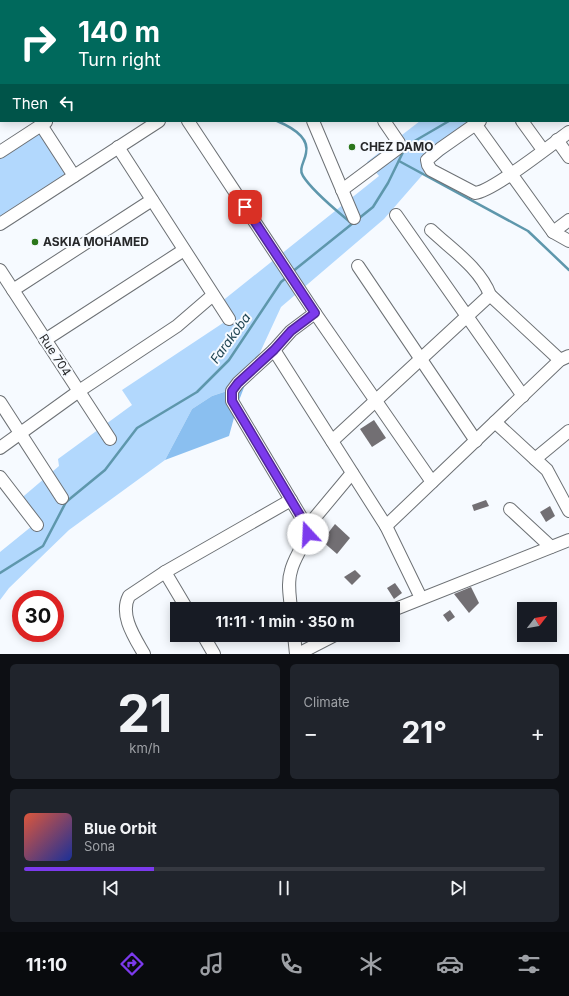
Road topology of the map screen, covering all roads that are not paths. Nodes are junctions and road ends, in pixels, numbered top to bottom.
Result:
1 (157, 122) edge
2 (189, 122) edge
3 (313, 122) edge
4 (385, 122) edge
5 (523, 122) edge
6 (44, 123) edge
7 (478, 123) edge
8 (569, 132) edge
9 (557, 140) junction
10 (118, 148) junction
11 (543, 150) junction
12 (0, 152) edge
13 (569, 157) edge
14 (511, 174) junction
15 (74, 176) junction
16 (342, 190) junction
17 (152, 200) junction
18 (396, 215) dead end
19 (354, 218) dead end
20 (569, 220) edge
21 (0, 224) edge
22 (431, 230) dead end
23 (553, 232) junction
24 (569, 241) edge
25 (184, 250) junction
26 (358, 266) dead end
27 (0, 270) edge
28 (13, 290) junction
29 (213, 295) junction
30 (490, 295) junction
31 (315, 313) junction
32 (467, 316) junction
33 (229, 319) dead end
34 (45, 340) junction
35 (274, 350) junction
36 (564, 358) edge
37 (421, 359) junction
38 (79, 391) junction
39 (522, 396) junction
40 (376, 401) junction
41 (0, 402) edge
42 (495, 422) junction
43 (569, 431) edge
44 (20, 435) junction
45 (110, 439) dead end
46 (476, 440) junction
47 (332, 441) junction
48 (0, 448) edge
49 (536, 459) junction
50 (352, 473) junction
51 (1, 482) edge
52 (432, 482) junction
53 (62, 498) dead end
54 (291, 500) junction
55 (510, 509) dead end
56 (569, 511) edge
57 (37, 525) dead end
58 (386, 526) junction
59 (307, 527) junction
60 (569, 540) edge
61 (551, 547) junction
62 (165, 572) junction
63 (421, 598) junction
64 (183, 602) edge
65 (290, 602) edge
66 (400, 607) edge
67 (207, 642) edge
68 (295, 642) edge
69 (321, 642) edge
70 (144, 654) edge
71 (214, 654) edge
72 (297, 654) edge

1 - 10 street
2 - 31 street
3 - 16 street
4 - 16 street
5 - 11 street
6 - 12 street
6 - 15 street
7 - 14 street
7 - 14 street
8 - 9 street
9 - 11 street
9 - 13 street
10 - 15 street
10 - 17 street
11 - 14 street
14 - 23 street
15 - 21 street
16 - 19 street
17 - 25 street
17 - 28 street
18 - 32 street
20 - 23 street
22 - 30 street
23 - 24 street
25 - 29 street
25 - 34 street
26 - 37 street
27 - 28 street, Rue 704
28 - 34 street, Rue 704
29 - 33 street
29 - 38 street
30 - 32 street
30 - 36 street
31 - 35 street
31 - 40 street
32 - 37 street
32 - 39 street
34 - 38 street, Rue 704
35 - 47 street
35 - 54 street
36 - 39 street
37 - 40 street
37 - 46 street
38 - 44 street
38 - 45 street, Rue 704
39 - 42 street
40 - 47 street
40 - 52 street
41 - 44 street
42 - 46 street
42 - 49 street
43 - 49 street
44 - 48 street
44 - 53 street
46 - 52 street
47 - 50 street
49 - 56 street
50 - 58 street
50 - 59 street
51 - 57 street
52 - 58 street
54 - 59 street
54 - 62 street
55 - 61 street
58 - 63 street
59 - 65 street
60 - 61 street
61 - 63 street
62 - 64 street
62 - 70 street
63 - 66 street
67 - 71 street
68 - 72 street
69 - 72 street

